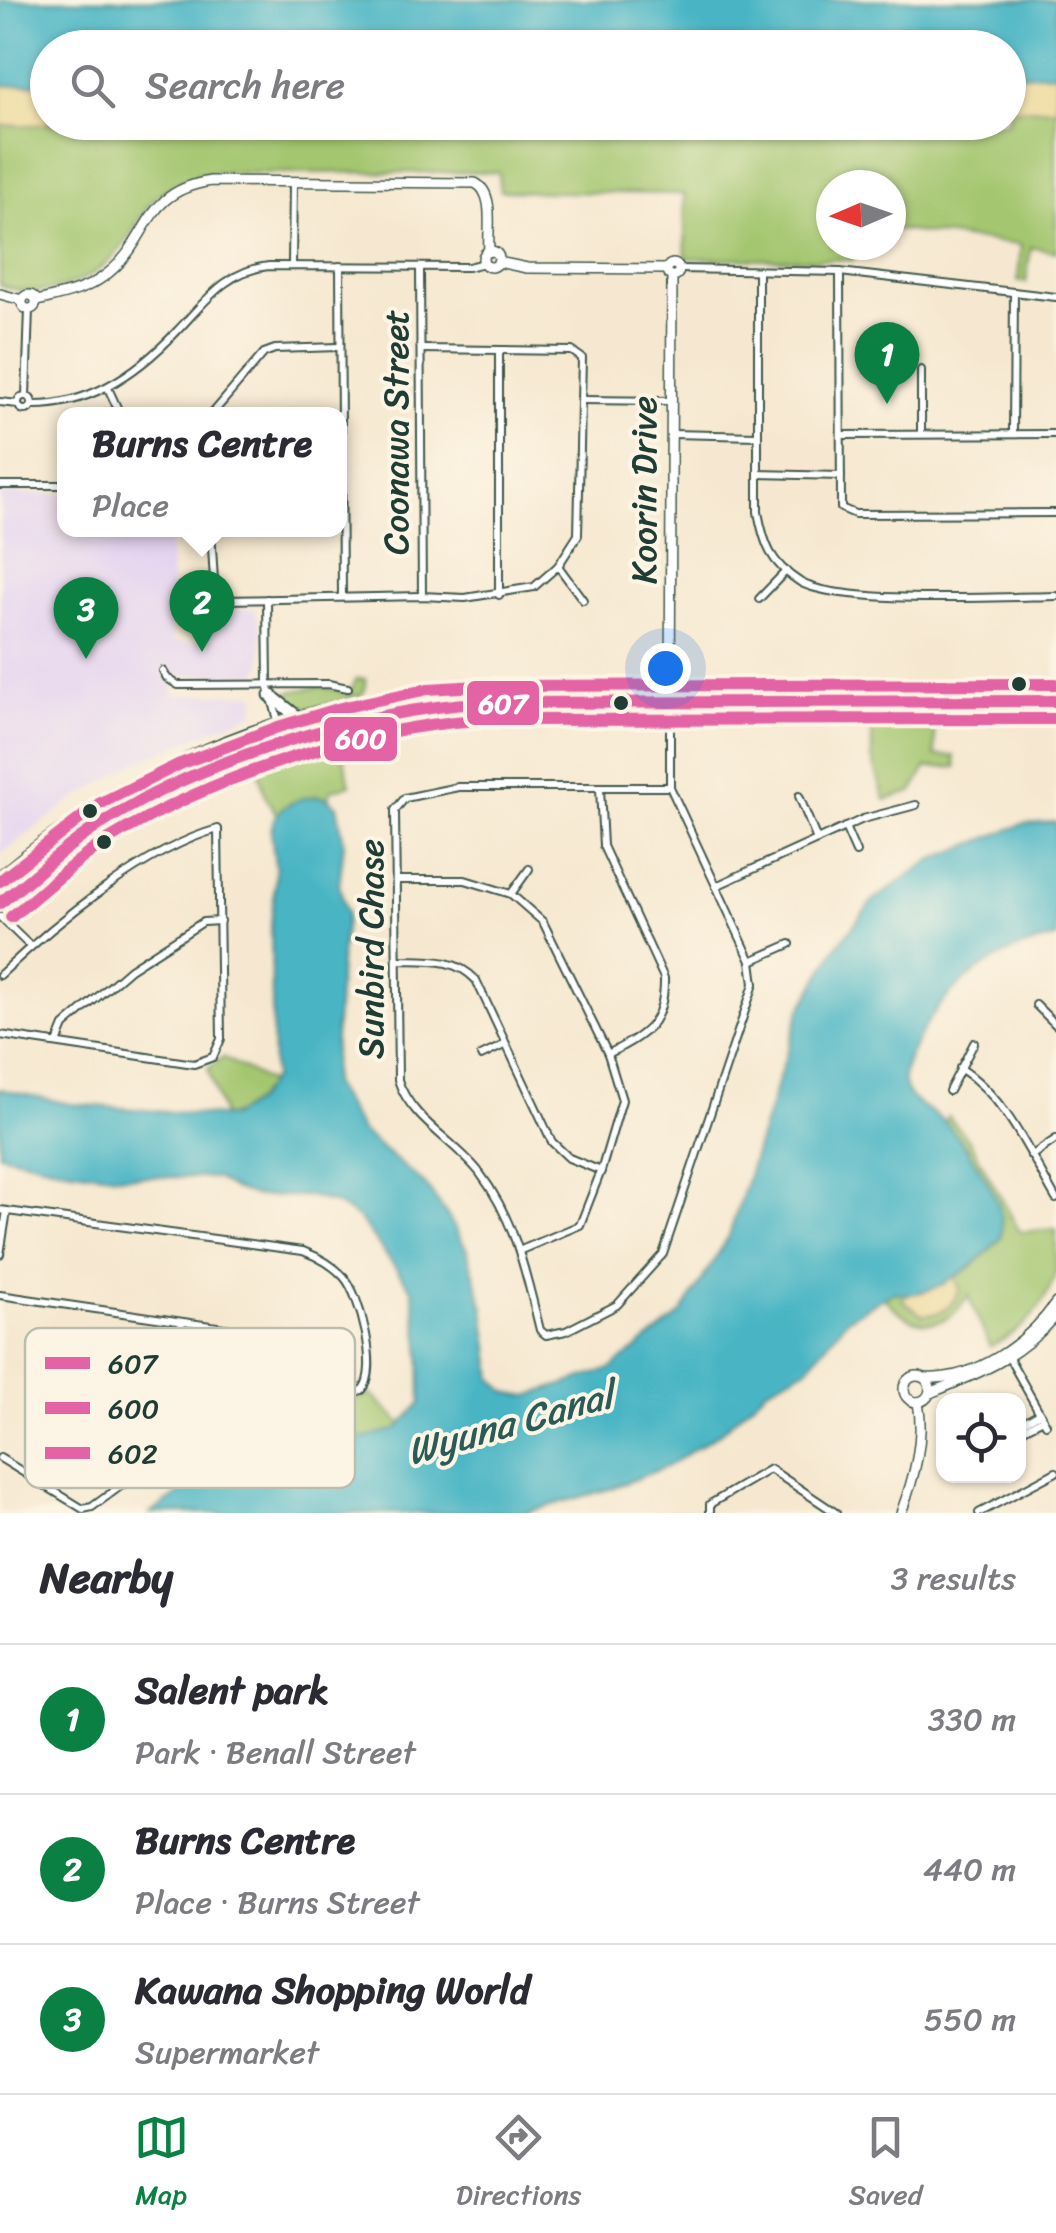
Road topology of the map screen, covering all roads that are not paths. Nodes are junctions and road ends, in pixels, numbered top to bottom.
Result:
1 (293, 182) junction
2 (488, 252) junction
3 (498, 262) junction
4 (484, 263) junction
5 (292, 266) junction
6 (340, 266) junction
7 (420, 268) junction
8 (758, 271) junction
9 (673, 272) junction
10 (840, 272) junction
11 (1014, 292) junction
12 (0, 294) edge
13 (1056, 296) edge
14 (29, 303) junction
15 (339, 347) junction
16 (420, 349) junction
17 (499, 350) junction
18 (921, 370) dead end
19 (108, 388) junction
20 (26, 396) junction
21 (582, 400) junction
22 (672, 401) junction
23 (0, 402) edge
24 (18, 404) junction
25 (32, 406) junction
26 (117, 407) edge
27 (218, 407) edge
28 (340, 407) edge
29 (672, 434) junction
30 (841, 434) junction
31 (922, 434) junction
32 (1013, 434) junction
33 (1056, 434) edge
34 (757, 436) junction
35 (758, 474) junction
36 (841, 476) junction
37 (0, 485) edge
38 (57, 485) edge
39 (1056, 514) edge
40 (212, 537) edge
41 (341, 537) edge
42 (558, 566) junction
43 (786, 571) junction
44 (499, 595) junction
45 (422, 596) junction
46 (1056, 596) edge
47 (342, 598) junction
48 (759, 599) dead end
49 (268, 600) junction
50 (583, 600) dead end
51 (163, 671) dead end
52 (1056, 686) edge
53 (670, 687) junction
54 (348, 688) dead end
55 (269, 690) junction
56 (1056, 701) edge
57 (670, 703) junction
58 (299, 718) junction
59 (278, 724) junction
60 (284, 743) junction
61 (670, 787) junction
62 (600, 789) junction
63 (799, 796) dead end
64 (916, 805) dead end
65 (845, 827) junction
66 (816, 840) junction
67 (856, 852) dead end
68 (529, 870) dead end
69 (0, 877) edge
70 (396, 880) junction
71 (716, 886) junction
72 (511, 894) junction
73 (0, 903) edge
74 (0, 917) edge
75 (220, 921) junction
76 (790, 944) dead end
77 (30, 946) junction
78 (397, 960) junction
79 (751, 961) junction
80 (0, 975) edge
81 (1036, 1004) dead end
82 (1056, 1025) edge
83 (0, 1034) edge
84 (974, 1043) dead end
85 (57, 1044) junction
86 (504, 1045) junction
87 (608, 1054) junction
88 (480, 1056) dead end
89 (960, 1068) junction
90 (709, 1088) dead end
91 (948, 1090) dead end
92 (718, 1092) junction
93 (1056, 1139) edge
94 (1031, 1156) junction
95 (602, 1172) junction
96 (1056, 1199) edge
97 (4, 1210) edge
98 (521, 1250) junction
99 (0, 1254) edge
100 (0, 1296) edge
101 (1056, 1303) edge
102 (1056, 1316) edge
103 (182, 1323) junction
104 (181, 1328) edge
105 (217, 1328) edge
106 (1009, 1358) junction
107 (925, 1378) junction
108 (355, 1392) edge
109 (930, 1392) junction
110 (918, 1402) junction
111 (1026, 1426) edge
112 (0, 1458) edge
113 (1056, 1472) edge
114 (25, 1473) edge
115 (50, 1488) edge
116 (118, 1488) edge
117 (710, 1513) edge
118 (836, 1513) edge
119 (901, 1513) edge
120 (979, 1513) edge

1 - 2 street
1 - 5 street
1 - 14 street
2 - 3 street
2 - 4 street
3 - 4 street
3 - 9 street
4 - 7 street
5 - 6 street
5 - 19 street
6 - 7 street
6 - 15 street
7 - 16 street, Coonawa Street
8 - 9 street
8 - 10 street
8 - 34 street
9 - 22 street, Koorin Drive
10 - 11 street
10 - 30 street
11 - 13 street
11 - 32 street
12 - 14 street
14 - 20 street
15 - 27 street
15 - 28 street
16 - 17 street
16 - 45 street, Coonawa Street
17 - 21 street
17 - 44 street
18 - 31 street
19 - 25 street
19 - 26 street
20 - 24 street
20 - 25 street
21 - 22 street
21 - 42 street
22 - 29 street, Koorin Drive
23 - 24 street
24 - 25 street
29 - 34 street
29 - 53 street, Koorin Drive
30 - 31 street
30 - 36 street
31 - 32 street
32 - 33 street
34 - 35 street
35 - 36 street
35 - 43 street
36 - 39 street
37 - 38 street
40 - 49 street
41 - 47 street
42 - 44 street
42 - 50 street
43 - 46 street
43 - 48 street
44 - 45 street
45 - 47 street
47 - 49 street
49 - 55 street
51 - 55 street
52 - 53 highway
53 - 57 street, Koorin Drive
53 - 58 highway
54 - 55 street
55 - 58 highway
55 - 59 street
56 - 57 highway
57 - 60 highway
57 - 61 street
58 - 59 highway
59 - 60 street
59 - 69 highway
60 - 73 highway
61 - 62 street, Sunbird Chase
61 - 71 street
62 - 70 street, Sunbird Chase
62 - 87 street
63 - 66 street
64 - 65 street
65 - 66 street
65 - 67 street
66 - 71 street
68 - 72 street
70 - 72 street
70 - 78 street, Sunbird Chase
71 - 79 street
72 - 87 street
74 - 77 street
75 - 77 street
75 - 85 street
75 - 85 street
76 - 79 street
77 - 80 street
78 - 86 street
78 - 98 street, Sunbird Chase
79 - 92 street, Sunbird Chase
81 - 82 street
83 - 85 street
84 - 89 street
86 - 88 street
86 - 95 street
87 - 95 street
89 - 91 street
89 - 94 street
90 - 92 street
92 - 98 street, Sunbird Chase
93 - 94 street
94 - 96 street
95 - 98 street
97 - 99 street
97 - 108 street
100 - 103 street
101 - 107 street
102 - 106 street
103 - 104 street
103 - 105 street
106 - 109 street
106 - 111 street
107 - 109 street
107 - 110 street
109 - 110 street
110 - 119 street
112 - 114 street
113 - 120 street
115 - 116 street
117 - 118 street

